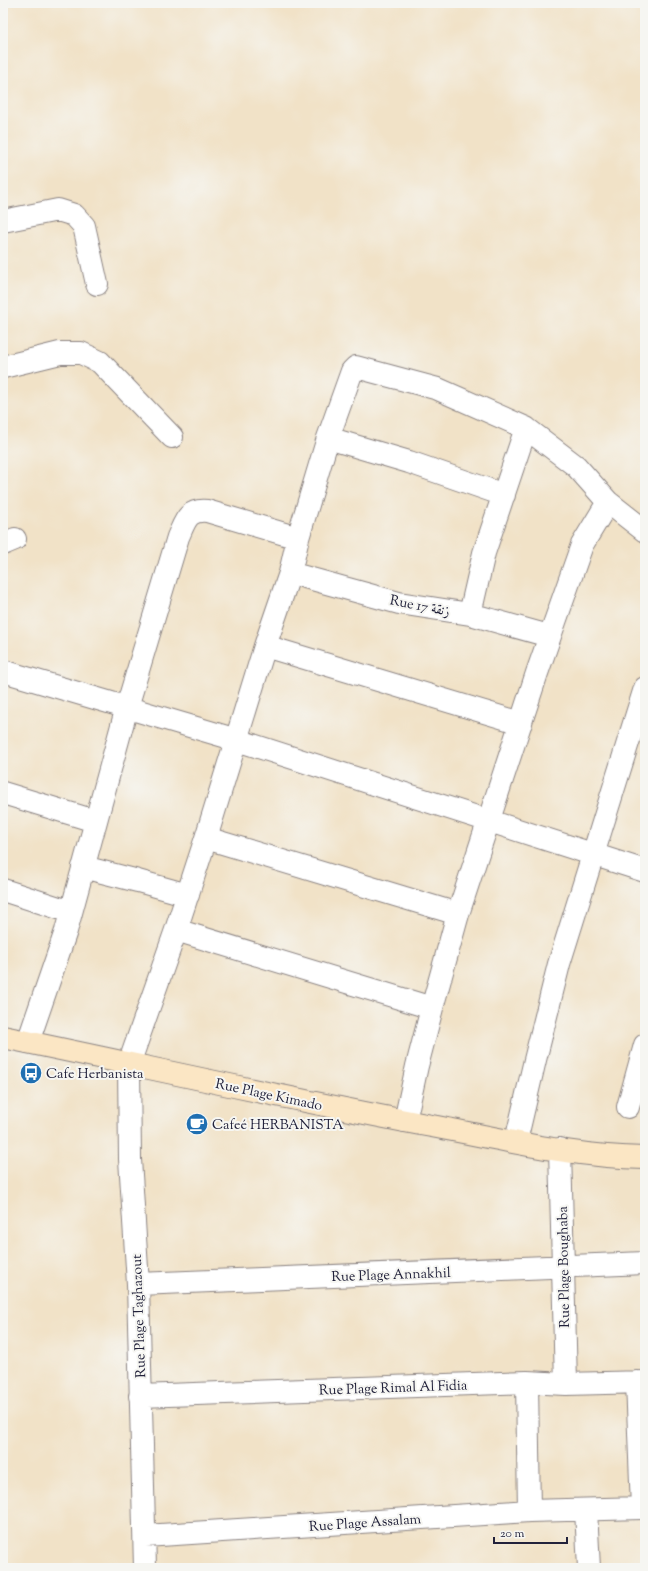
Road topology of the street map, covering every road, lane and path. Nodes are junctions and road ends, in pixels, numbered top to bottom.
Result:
1 (3, 221) edge
2 (97, 284) dead end
3 (3, 367) edge
4 (526, 428) junction
5 (172, 437) dead end
6 (328, 438) junction
7 (504, 495) junction
8 (608, 502) junction
9 (645, 531) edge
10 (298, 538) junction
11 (290, 573) junction
12 (470, 614) junction
13 (549, 636) junction
14 (265, 646) junction
15 (3, 671) edge
16 (645, 688) edge
17 (127, 707) junction
18 (521, 723) junction
19 (237, 740) junction
20 (3, 793) edge
21 (488, 820) junction
22 (95, 821) junction
23 (206, 838) junction
24 (593, 853) junction
25 (83, 867) junction
26 (645, 871) edge
27 (3, 890) edge
28 (188, 895) junction
29 (71, 912) junction
30 (458, 914) junction
31 (176, 930) junction
32 (432, 1008) junction
33 (3, 1037) edge
34 (28, 1042) junction
35 (645, 1045) edge
36 (129, 1064) junction
37 (628, 1107) dead end
38 (405, 1121) junction
39 (516, 1142) junction
40 (560, 1149) junction
41 (645, 1158) edge
42 (645, 1263) edge
43 (563, 1267) junction
44 (138, 1284) junction
45 (527, 1382) junction
46 (641, 1382) edge
47 (566, 1384) junction
48 (140, 1396) junction
49 (586, 1510) junction
50 (529, 1511) junction
51 (145, 1536) junction
52 (145, 1568) edge
53 (589, 1568) edge

1 - 2 street
3 - 5 street
4 - 6 street, Rue Plage Taghazout
4 - 7 street
4 - 8 street
6 - 7 street
6 - 10 street, Rue Plage Taghazout
7 - 12 street
8 - 9 street
8 - 13 street
10 - 11 street, Rue Plage Taghazout
10 - 17 street
11 - 12 street, Rue 17 زنقة
11 - 14 street, Rue Plage Taghazout
12 - 13 street, Rue 17 زنقة
13 - 18 street
14 - 18 street
14 - 19 street, Rue Plage Taghazout
15 - 17 street
16 - 24 street
17 - 19 street
17 - 22 street
18 - 21 street
19 - 21 street
19 - 23 street, Rue Plage Taghazout
20 - 22 street
21 - 24 street
21 - 30 street
22 - 25 street
23 - 28 street, Rue Plage Taghazout
23 - 30 street
24 - 26 street
24 - 39 street
25 - 28 street
25 - 29 street
27 - 29 street
28 - 31 street, Rue Plage Taghazout
29 - 34 street
30 - 32 street
31 - 32 street
31 - 36 street, Rue Plage Taghazout
32 - 38 street
33 - 34 street, Rue Plage Kimado
34 - 36 street, Rue Plage Kimado
35 - 37 street
36 - 38 street, Rue Plage Kimado
36 - 44 street, Rue Plage Taghazout
38 - 39 street, Rue Plage Kimado
39 - 40 street, Rue Plage Kimado
40 - 41 street, Rue Plage Kimado
40 - 43 street, Rue Plage Boughaba
42 - 43 street, Rue Plage Annakhil
43 - 44 street, Rue Plage Annakhil
43 - 47 street, Rue Plage Boughaba
44 - 48 street, Rue Plage Taghazout
45 - 47 street, Rue Plage Rimal Al Fidia
45 - 48 street, Rue Plage Rimal Al Fidia
45 - 50 street
46 - 47 street, Rue Plage Rimal Al Fidia
46 - 49 street, Rue Plage Assalam
48 - 51 street, Rue Plage Taghazout
49 - 50 street, Rue Plage Assalam
49 - 53 street
50 - 51 street, Rue Plage Assalam
51 - 52 street, Rue Plage Taghazout

